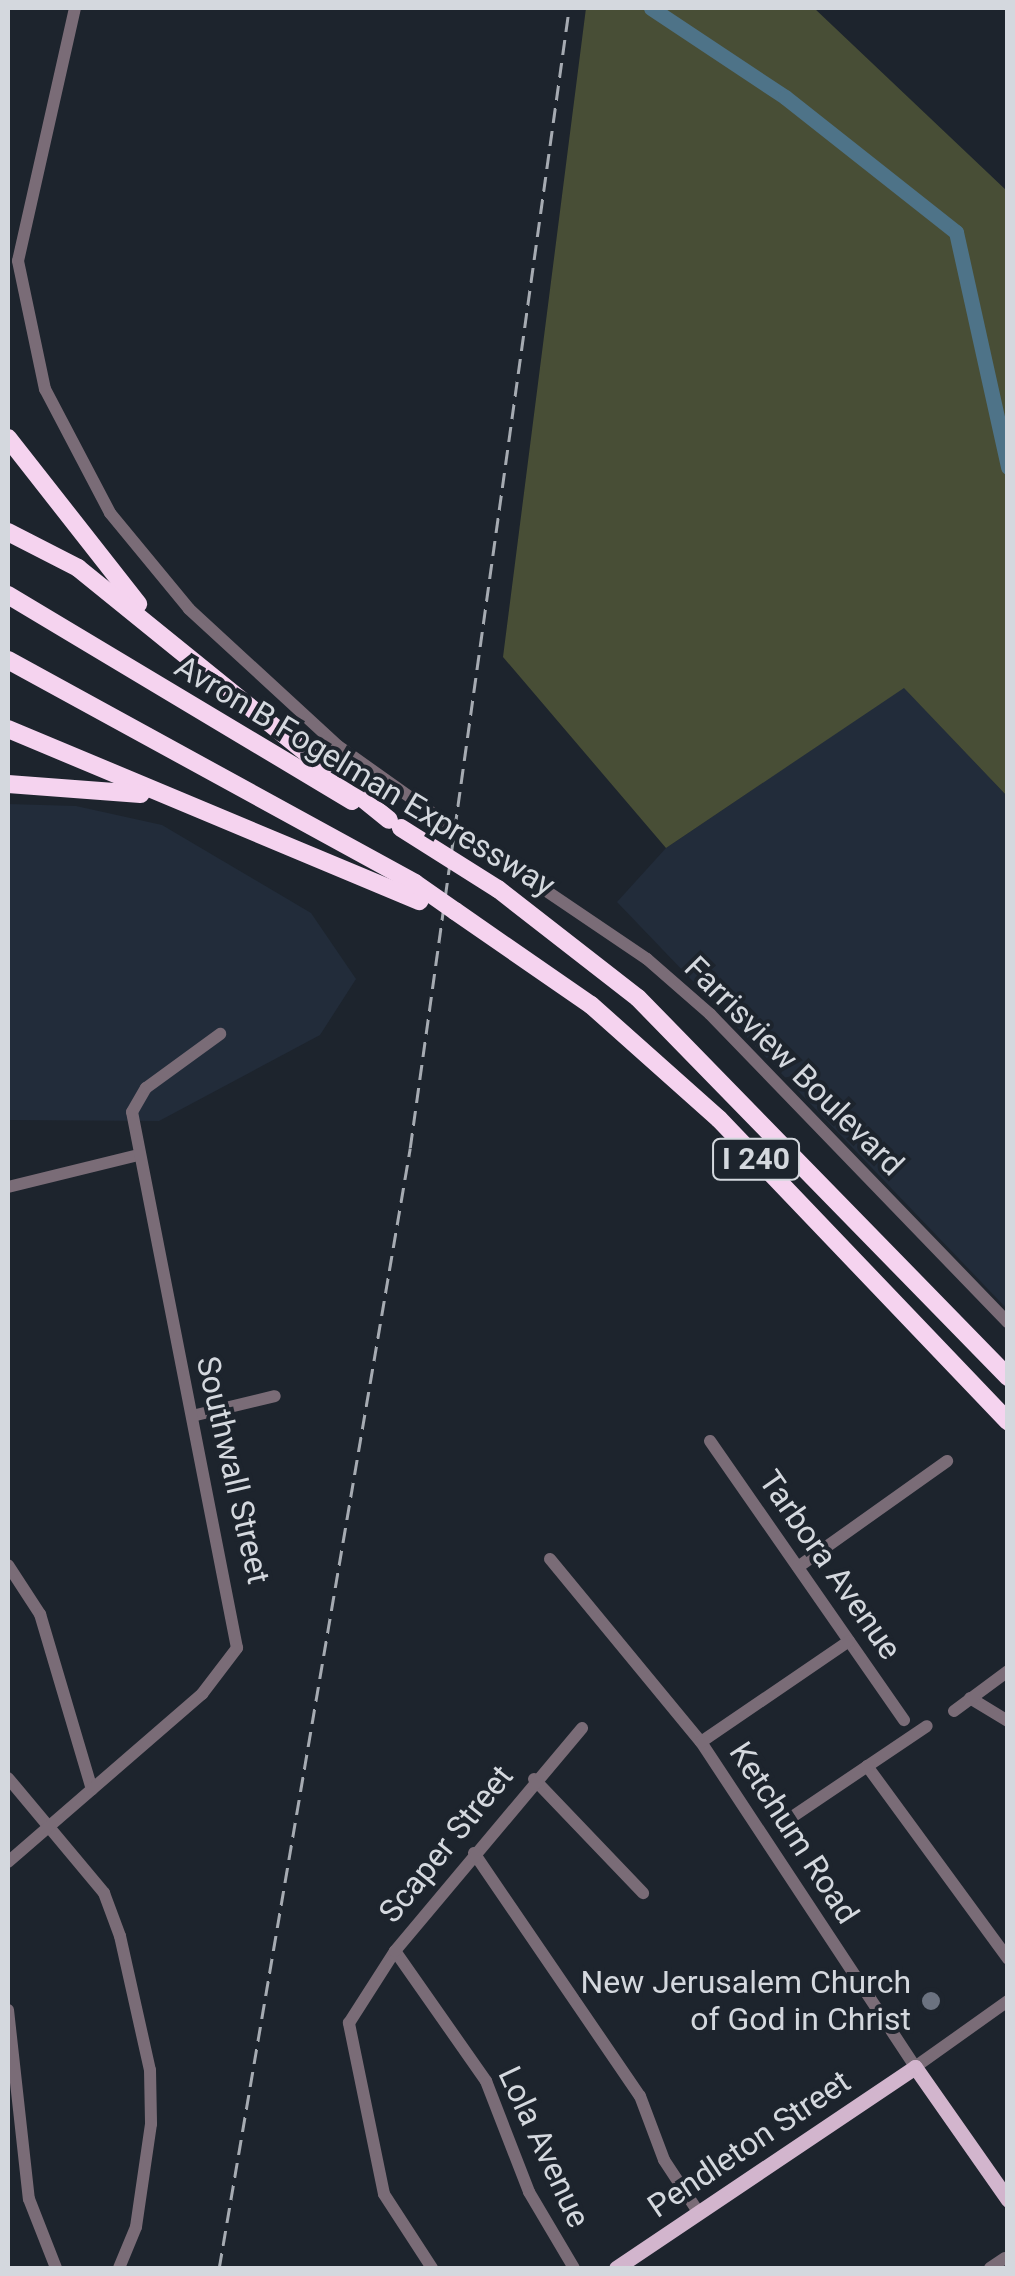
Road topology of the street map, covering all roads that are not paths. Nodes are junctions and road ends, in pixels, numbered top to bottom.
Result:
1 (75, 8) edge
2 (8, 438) edge
3 (8, 532) edge
4 (8, 594) edge
5 (179, 649) junction
6 (8, 660) edge
7 (8, 732) edge
8 (8, 784) edge
9 (186, 804) junction
10 (395, 824) junction
11 (418, 892) junction
12 (220, 1034) dead end
13 (134, 1156) junction
14 (8, 1187) edge
15 (1008, 1323) edge
16 (1008, 1377) edge
17 (275, 1396) dead end
18 (192, 1416) junction
19 (1008, 1421) edge
20 (710, 1441) dead end
21 (947, 1461) dead end
22 (550, 1559) dead end
23 (8, 1565) edge
24 (798, 1566) junction
25 (849, 1640) junction
26 (1008, 1670) edge
27 (970, 1698) junction
28 (954, 1711) dead end
29 (904, 1720) dead end
30 (1008, 1720) edge
31 (927, 1726) dead end
32 (582, 1728) dead end
33 (701, 1742) junction
34 (868, 1766) junction
35 (8, 1778) edge
36 (534, 1779) junction
37 (92, 1790) junction
38 (789, 1819) dead end
39 (51, 1826) junction
40 (474, 1853) junction
41 (8, 1862) edge
42 (643, 1893) dead end
43 (395, 1951) junction
44 (1008, 1959) edge
45 (1008, 2001) edge
46 (8, 2010) edge
47 (914, 2067) junction
48 (1008, 2200) edge
49 (697, 2210) junction
50 (1005, 2258) dead end
51 (56, 2268) edge
52 (119, 2268) edge
53 (432, 2268) edge
54 (574, 2268) edge
55 (616, 2268) edge
56 (990, 2268) edge

1 - 15 street, Farrisview Boulevard, bridge
2 - 5 highway
3 - 5 highway
4 - 10 highway, Avron B Fogelman Expressway / I 240
5 - 10 highway
6 - 11 highway, Avron B Fogelman Expressway / I 240
7 - 9 highway
8 - 9 highway
9 - 11 highway
10 - 16 highway, Avron B Fogelman Expressway / I 240, bridge
11 - 19 highway, Avron B Fogelman Expressway / I 240, bridge
12 - 13 street, Southwall Street
13 - 14 street
13 - 18 street, Southwall Street
17 - 18 street
18 - 37 street, Southwall Street
20 - 24 street, Tarbora Avenue
21 - 24 street
22 - 33 street, Ketchum Road
23 - 37 street
24 - 25 street, Tarbora Avenue
25 - 29 street, Tarbora Avenue
25 - 33 street
26 - 27 street
27 - 28 street
27 - 30 street
31 - 34 street
32 - 36 street, Scaper Street
33 - 47 street, Ketchum Road
34 - 38 street
34 - 44 street
35 - 39 street
36 - 40 street, Scaper Street
36 - 42 street
37 - 39 street, Southwall Street
39 - 41 street, Southwall Street
39 - 52 street
40 - 43 street, Scaper Street
40 - 49 street
43 - 53 street, Scaper Street
43 - 54 street, Lola Avenue
45 - 47 street
46 - 51 street
47 - 48 main road, Ketchum Road
47 - 49 main road, Pendleton Street
49 - 55 main road, Pendleton Street
50 - 56 street

